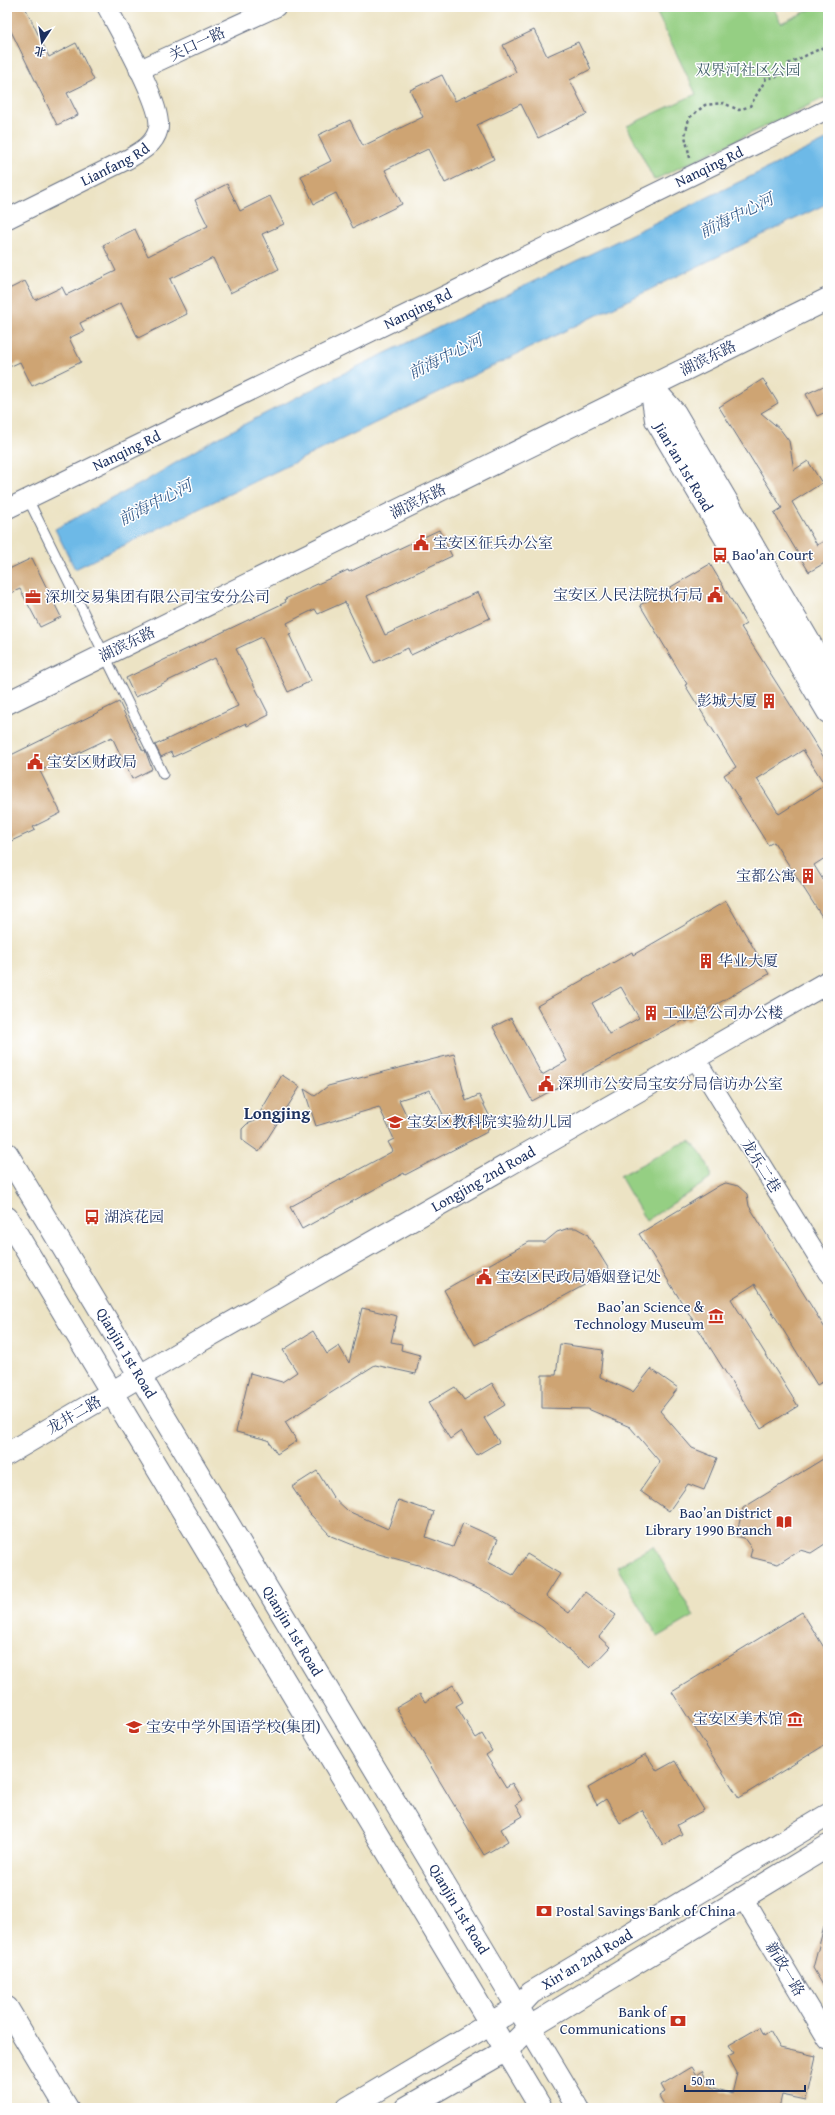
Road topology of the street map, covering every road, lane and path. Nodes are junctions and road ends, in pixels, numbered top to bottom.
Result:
1 (107, 7) edge
2 (276, 7) edge
3 (828, 45) edge
4 (788, 64) dead end
5 (139, 70) junction
6 (792, 72) dead end
7 (828, 109) edge
8 (694, 174) junction
9 (7, 219) edge
10 (828, 299) edge
11 (651, 386) junction
12 (28, 499) junction
13 (7, 509) edge
14 (105, 655) junction
15 (828, 674) edge
16 (7, 703) edge
17 (828, 712) edge
18 (163, 774) dead end
19 (828, 982) edge
20 (695, 1058) junction
21 (7, 1154) edge
22 (7, 1218) edge
23 (828, 1274) edge
24 (141, 1377) junction
25 (113, 1393) junction
26 (7, 1454) edge
27 (828, 1815) edge
28 (828, 1846) edge
29 (743, 1898) junction
30 (518, 2007) junction
31 (7, 2008) edge
32 (490, 2023) junction
33 (530, 2026) junction
34 (828, 2040) edge
35 (506, 2050) junction
36 (67, 2108) edge
37 (348, 2108) edge
38 (406, 2108) edge
39 (541, 2108) edge
40 (578, 2108) edge

1 - 5 street, Lianfang Rd
2 - 5 street, 关口一路
3 - 4 path
5 - 9 street, Lianfang Rd
6 - 8 path
7 - 8 street, Nanqing Rd
8 - 12 street, Nanqing Rd
10 - 11 main road, 湖滨东路
11 - 14 main road, 湖滨东路
11 - 15 main road, Jian'an 1st Road
11 - 17 main road, Jian'an 1st Road
12 - 13 street, Nanqing Rd
12 - 14 lane
14 - 16 main road, 湖滨东路
14 - 18 lane
19 - 20 main road, Longjing 2nd Road
20 - 23 street, 龙乐二巷
20 - 24 main road, Longjing 2nd Road
21 - 24 main road, Qianjin 1st Road
22 - 25 main road, Qianjin 1st Road
24 - 25 main road, 龙井二路
24 - 30 main road, Qianjin 1st Road
25 - 26 main road, 龙井二路
25 - 32 main road, Qianjin 1st Road
27 - 30 main road, Xin'an 2nd Road
28 - 29 main road, Xin'an 2nd Road
29 - 33 main road, Xin'an 2nd Road
29 - 34 street, 新政一路
30 - 32 main road, Xin'an 2nd Road
30 - 33 main road, Qianjin 1st Road
31 - 36 main road
32 - 35 main road, Qianjin 1st Road
32 - 37 main road, Xin'an 2nd Road
33 - 35 main road, Xin'an 2nd Road
33 - 40 main road, Qianjin 1st Road
35 - 38 main road, Xin'an 2nd Road
35 - 39 main road, Qianjin 1st Road

